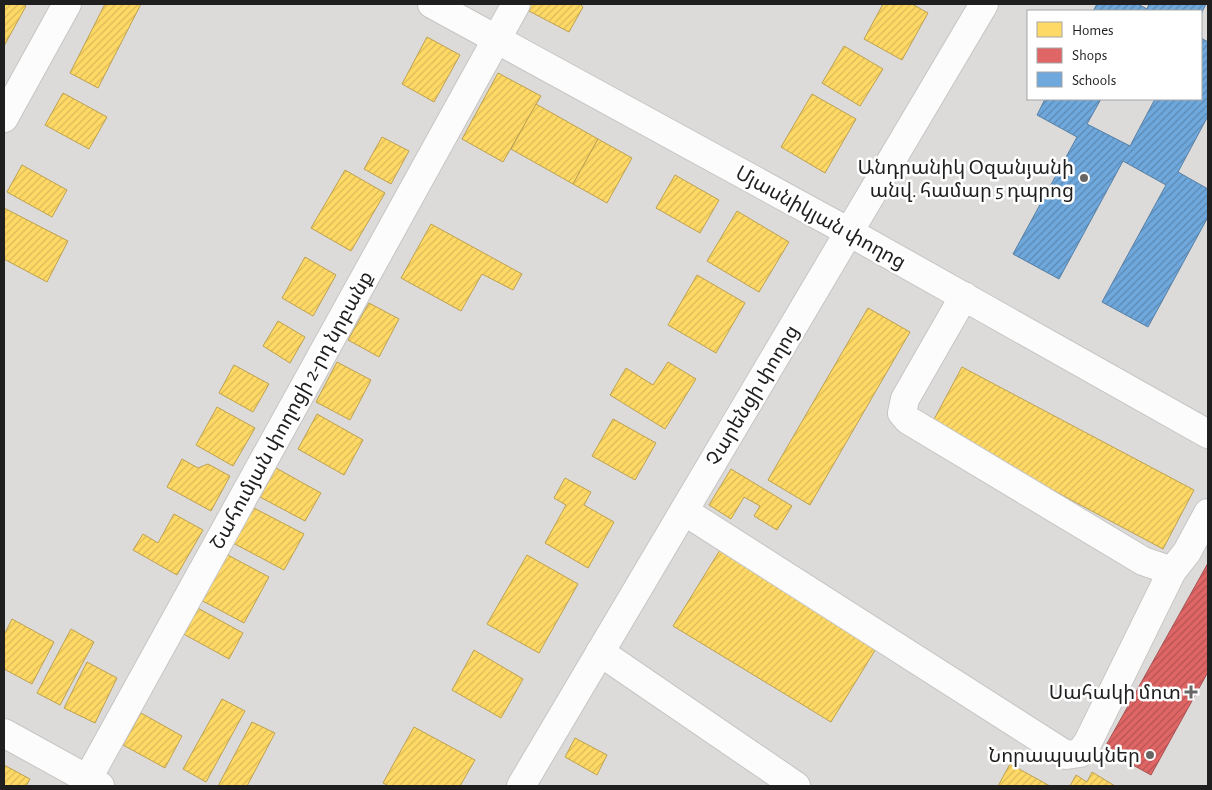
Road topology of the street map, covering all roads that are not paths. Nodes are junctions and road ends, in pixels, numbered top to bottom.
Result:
1 (67, 4) edge
2 (432, 4) edge
3 (516, 4) edge
4 (984, 4) edge
5 (495, 39) junction
6 (4, 118) edge
7 (848, 232) junction
8 (964, 296) junction
9 (1208, 434) edge
10 (684, 510) junction
11 (1208, 513) edge
12 (1172, 571) junction
13 (600, 652) junction
14 (4, 733) edge
15 (766, 777) edge
16 (94, 783) edge
17 (521, 786) edge
18 (796, 786) edge

1 - 6 street
2 - 5 street, Մյասնիկյան փողոց
3 - 5 street, Շահումյան փողոցի 2-րդ նրբանք
4 - 7 street, Չարենցի փողոց
5 - 7 street, Մյասնիկյան փողոց
5 - 16 street, Շահումյան փողոցի 2-րդ նրբանք
7 - 8 street, Մյասնիկյան փողոց
7 - 10 street, Չարենցի փողոց
8 - 9 street, Մյասնիկյան փողոց
8 - 12 street
10 - 12 street
10 - 13 street, Չարենցի փողոց
11 - 12 street
13 - 15 street
13 - 17 street, Չարենցի փողոց
14 - 16 street
15 - 18 street

